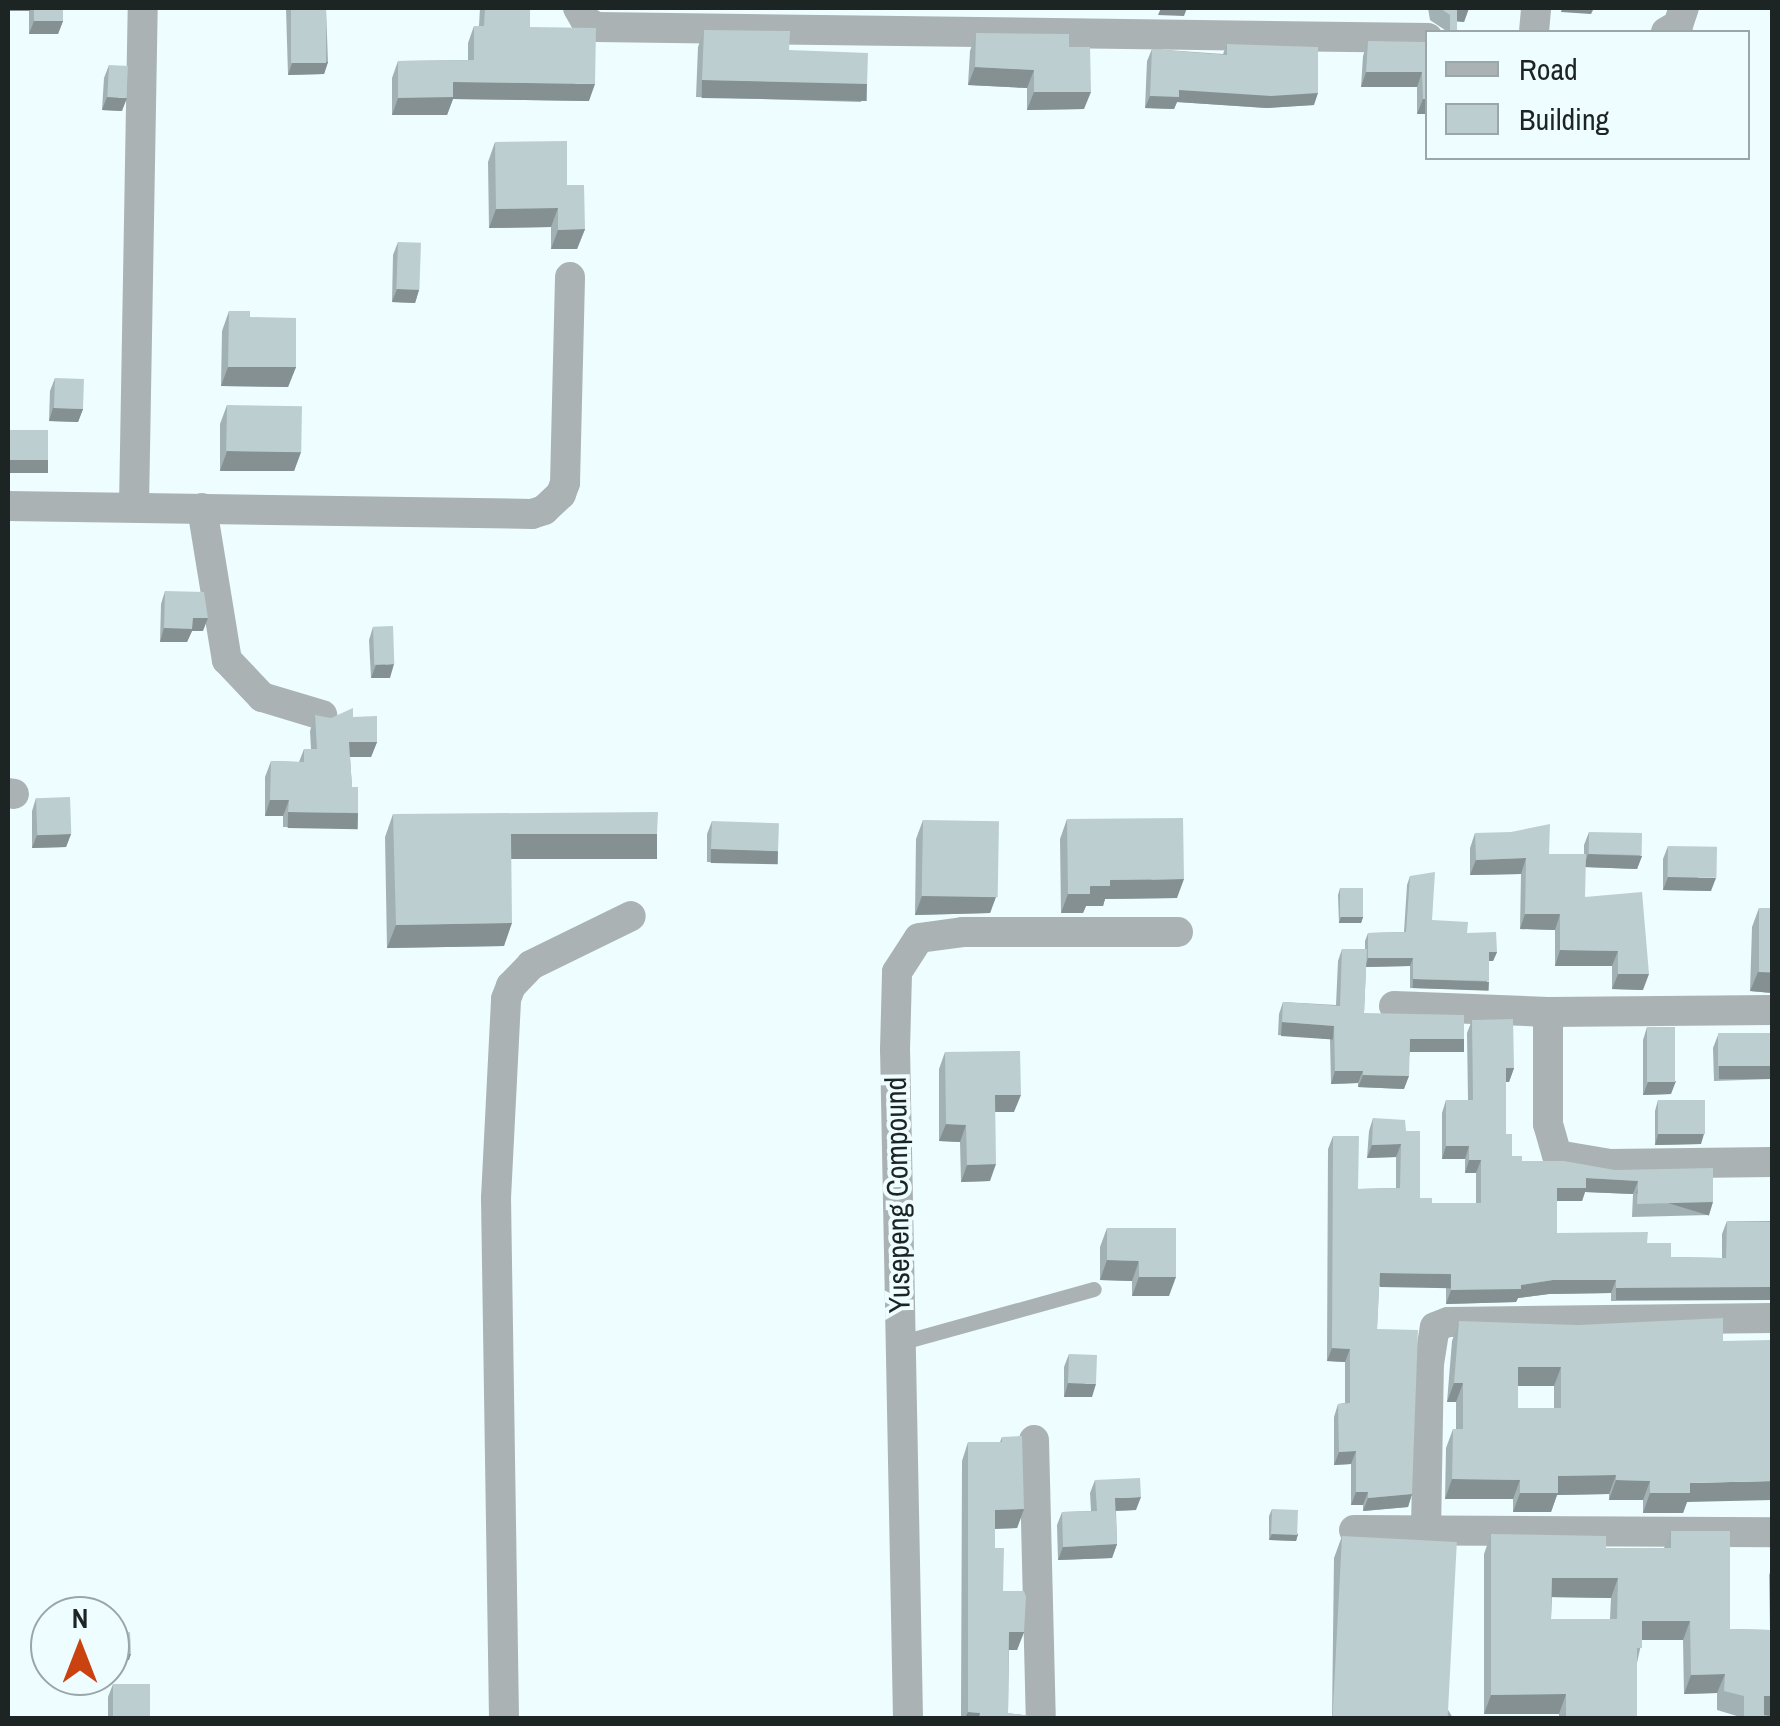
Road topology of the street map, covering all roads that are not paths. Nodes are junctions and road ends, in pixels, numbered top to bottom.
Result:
1 (144, 8) edge
2 (578, 8) edge
3 (1684, 8) edge
4 (684, 18) edge
5 (822, 20) edge
6 (968, 21) edge
7 (1100, 21) edge
8 (1247, 22) edge
9 (1397, 22) edge
10 (1669, 30) edge
11 (1425, 36) edge
12 (570, 277) dead end
13 (8, 506) edge
14 (134, 507) junction
15 (202, 508) junction
16 (322, 715) edge
17 (630, 916) dead end
18 (1178, 932) dead end
19 (1394, 1006) dead end
20 (1772, 1010) edge
21 (1548, 1012) junction
22 (1772, 1162) edge
23 (1094, 1289) dead end
24 (1772, 1318) edge
25 (899, 1343) junction
26 (1034, 1440) dead end
27 (1354, 1530) dead end
28 (1426, 1531) junction
29 (1772, 1532) edge
30 (504, 1718) edge
31 (908, 1718) edge
32 (1040, 1718) edge

1 - 14 street
2 - 4 street
3 - 10 street
4 - 5 street
5 - 6 street
6 - 7 street
7 - 8 street
8 - 9 street
9 - 11 street
12 - 15 street
13 - 14 street
14 - 15 street
15 - 16 street
17 - 30 street
18 - 25 street, Yusepeng Compound
19 - 21 street
20 - 21 street
21 - 22 street
23 - 25 lane
24 - 28 street
25 - 31 street, Yusepeng Compound
26 - 32 street
27 - 28 street
28 - 29 street

